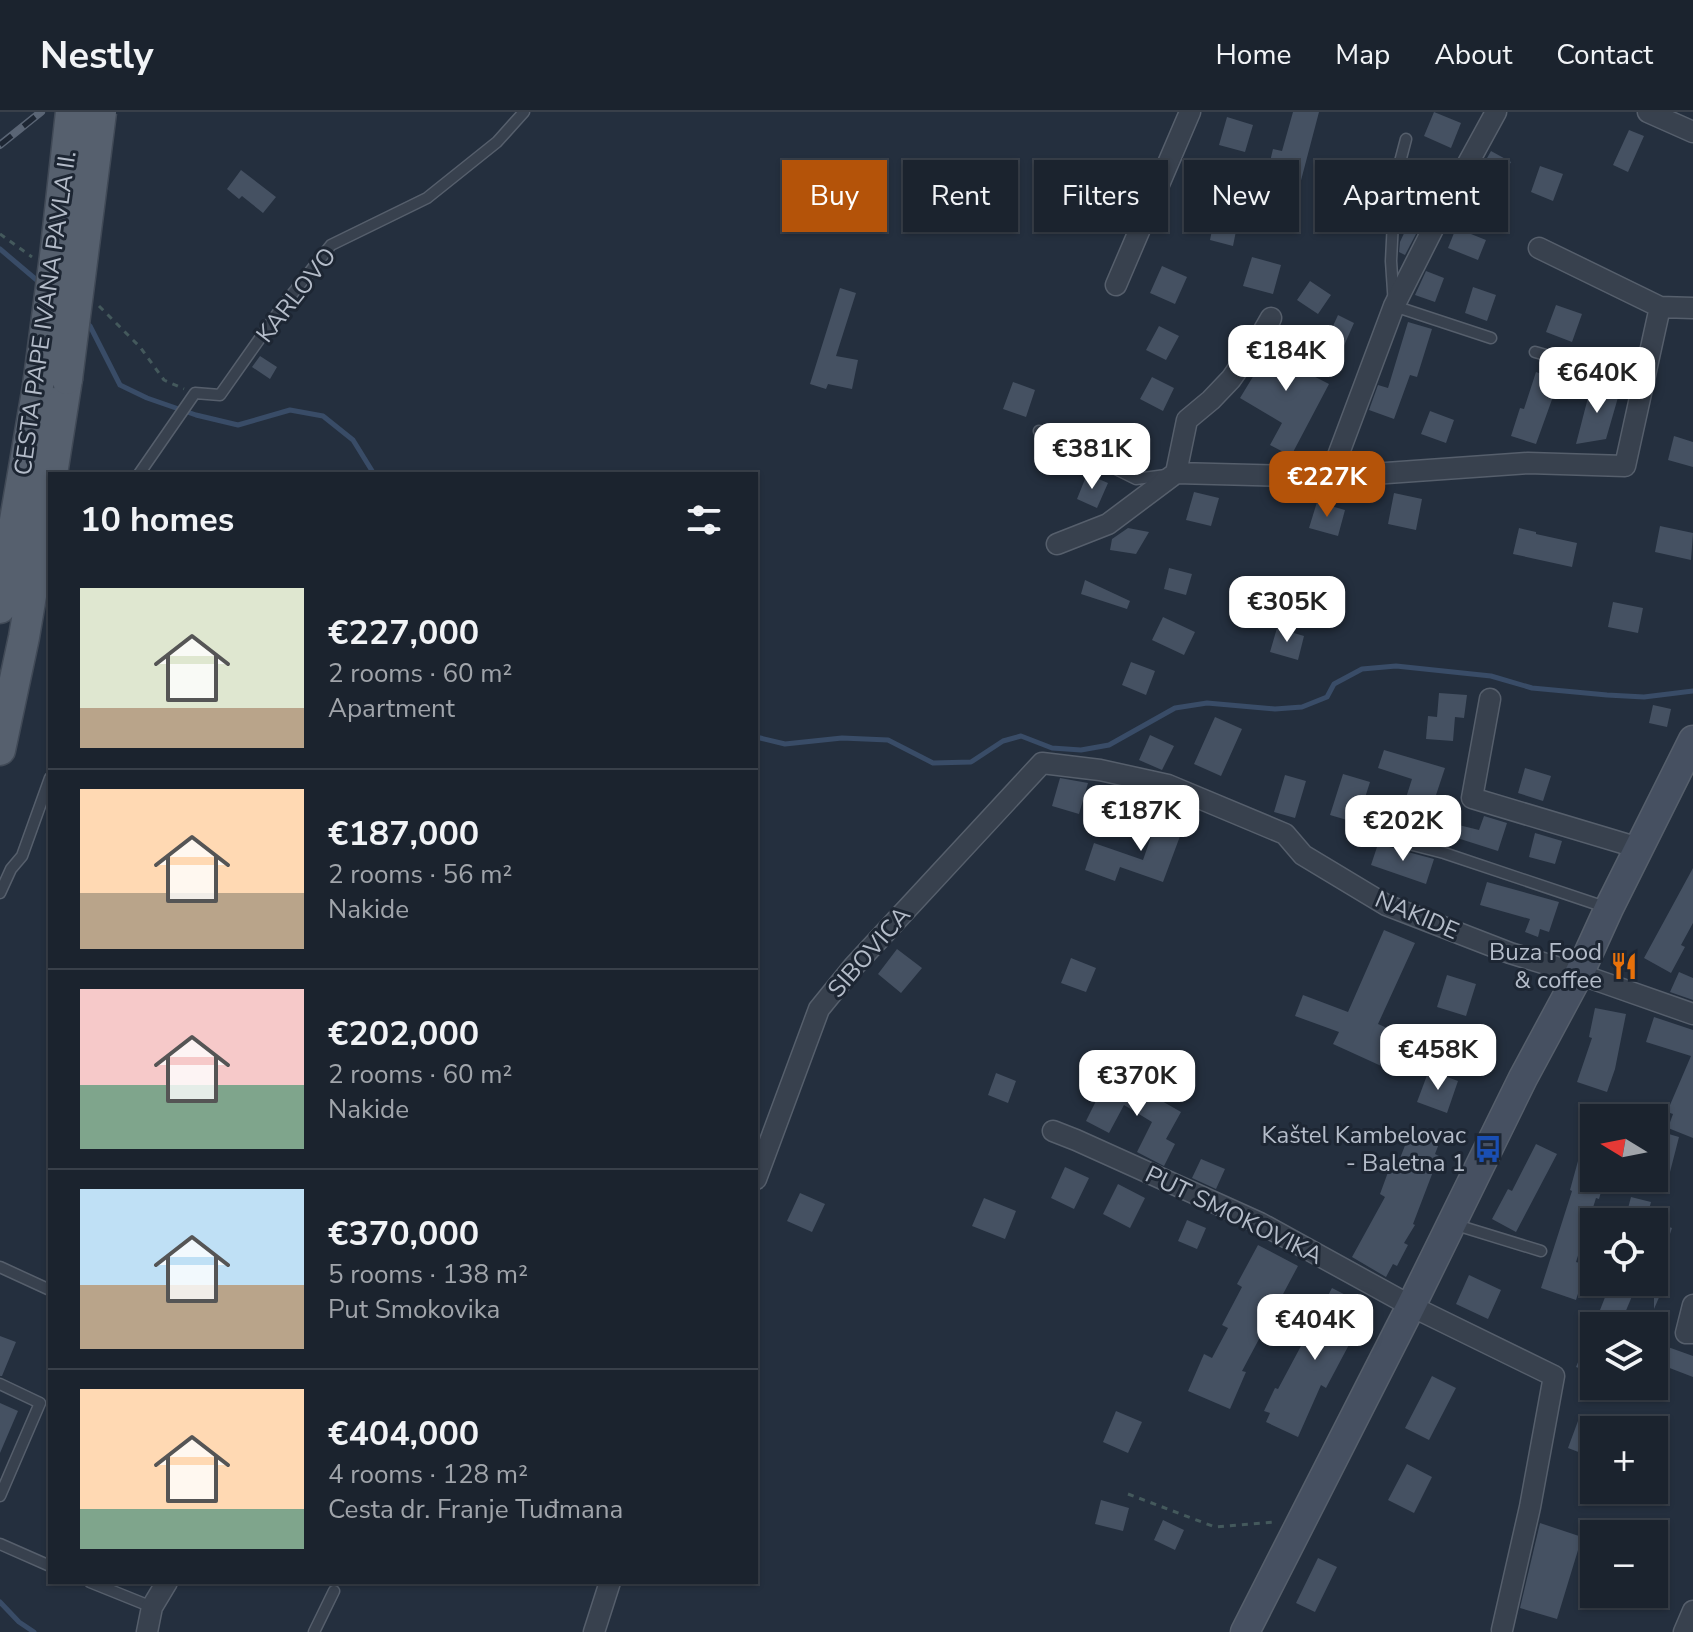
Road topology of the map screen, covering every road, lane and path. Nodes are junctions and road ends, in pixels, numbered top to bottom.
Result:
1 (71, 112) edge
2 (101, 112) edge
3 (524, 112) edge
4 (1190, 112) edge
5 (1496, 112) edge
6 (1648, 112) edge
7 (1693, 132) edge
8 (1406, 139) dead end
9 (1539, 248) dead end
10 (1116, 285) dead end
11 (1394, 306) junction
12 (1660, 307) junction
13 (1693, 308) edge
14 (1271, 318) dead end
15 (1491, 338) dead end
16 (1535, 352) dead end
17 (1643, 382) junction
18 (1039, 431) dead end
19 (52, 472) edge
20 (140, 472) edge
21 (1176, 473) junction
22 (1330, 477) junction
23 (48, 496) edge
24 (1057, 544) dead end
25 (0, 608) edge
26 (1490, 699) dead end
27 (1693, 740) edge
28 (0, 750) edge
29 (1042, 763) joint
30 (48, 784) edge
31 (1378, 836) dead end
32 (1639, 848) junction
33 (0, 893) edge
34 (1609, 908) junction
35 (1579, 974) junction
36 (1693, 1014) edge
37 (1053, 1131) dead end
38 (758, 1174) edge
39 (1451, 1224) junction
40 (1541, 1251) dead end
41 (0, 1267) edge
42 (48, 1289) edge
43 (1693, 1305) edge
44 (1411, 1306) junction
45 (1693, 1333) edge
46 (0, 1384) edge
47 (1128, 1494) dead end
48 (0, 1496) edge
49 (1302, 1520) junction
50 (0, 1544) edge
51 (48, 1565) edge
52 (95, 1584) edge
53 (166, 1584) edge
54 (609, 1584) edge
55 (334, 1591) dead end
56 (152, 1607) junction
57 (1693, 1611) edge
58 (1502, 1630) dead end
59 (147, 1632) edge
60 (314, 1632) edge
61 (594, 1632) edge
62 (1245, 1632) edge
63 (1684, 1632) edge

1 - 25 main road, CESTA PAPE IVANA PAVLA II., bridge
2 - 19 main road, CESTA PAPE IVANA PAVLA II., bridge
3 - 20 lane, KARLOVO
4 - 10 street
5 - 11 street
6 - 7 street
8 - 11 lane
9 - 12 street
11 - 15 lane
11 - 22 street
12 - 13 street
12 - 17 street
14 - 21 street
16 - 17 lane
17 - 22 street
18 - 21 lane
21 - 22 street
21 - 24 street
23 - 28 main road, CESTA PAPE IVANA PAVLA II.
26 - 32 street
27 - 32 main road
29 - 35 street, NAKIDE
29 - 38 street, SIBOVICA
30 - 33 lane
31 - 34 lane
32 - 34 main road
34 - 35 main road
35 - 36 street, NAKIDE
35 - 39 main road
37 - 44 street, PUT SMOKOVIKA
39 - 40 lane
39 - 44 main road
41 - 42 lane
43 - 45 street
44 - 49 main road
44 - 58 street, PUT SMOKOVIKA
46 - 48 lane
47 - 49 path
49 - 62 main road
50 - 51 lane
52 - 56 lane
53 - 56 street
54 - 61 street
55 - 60 lane
56 - 59 street
57 - 63 street

